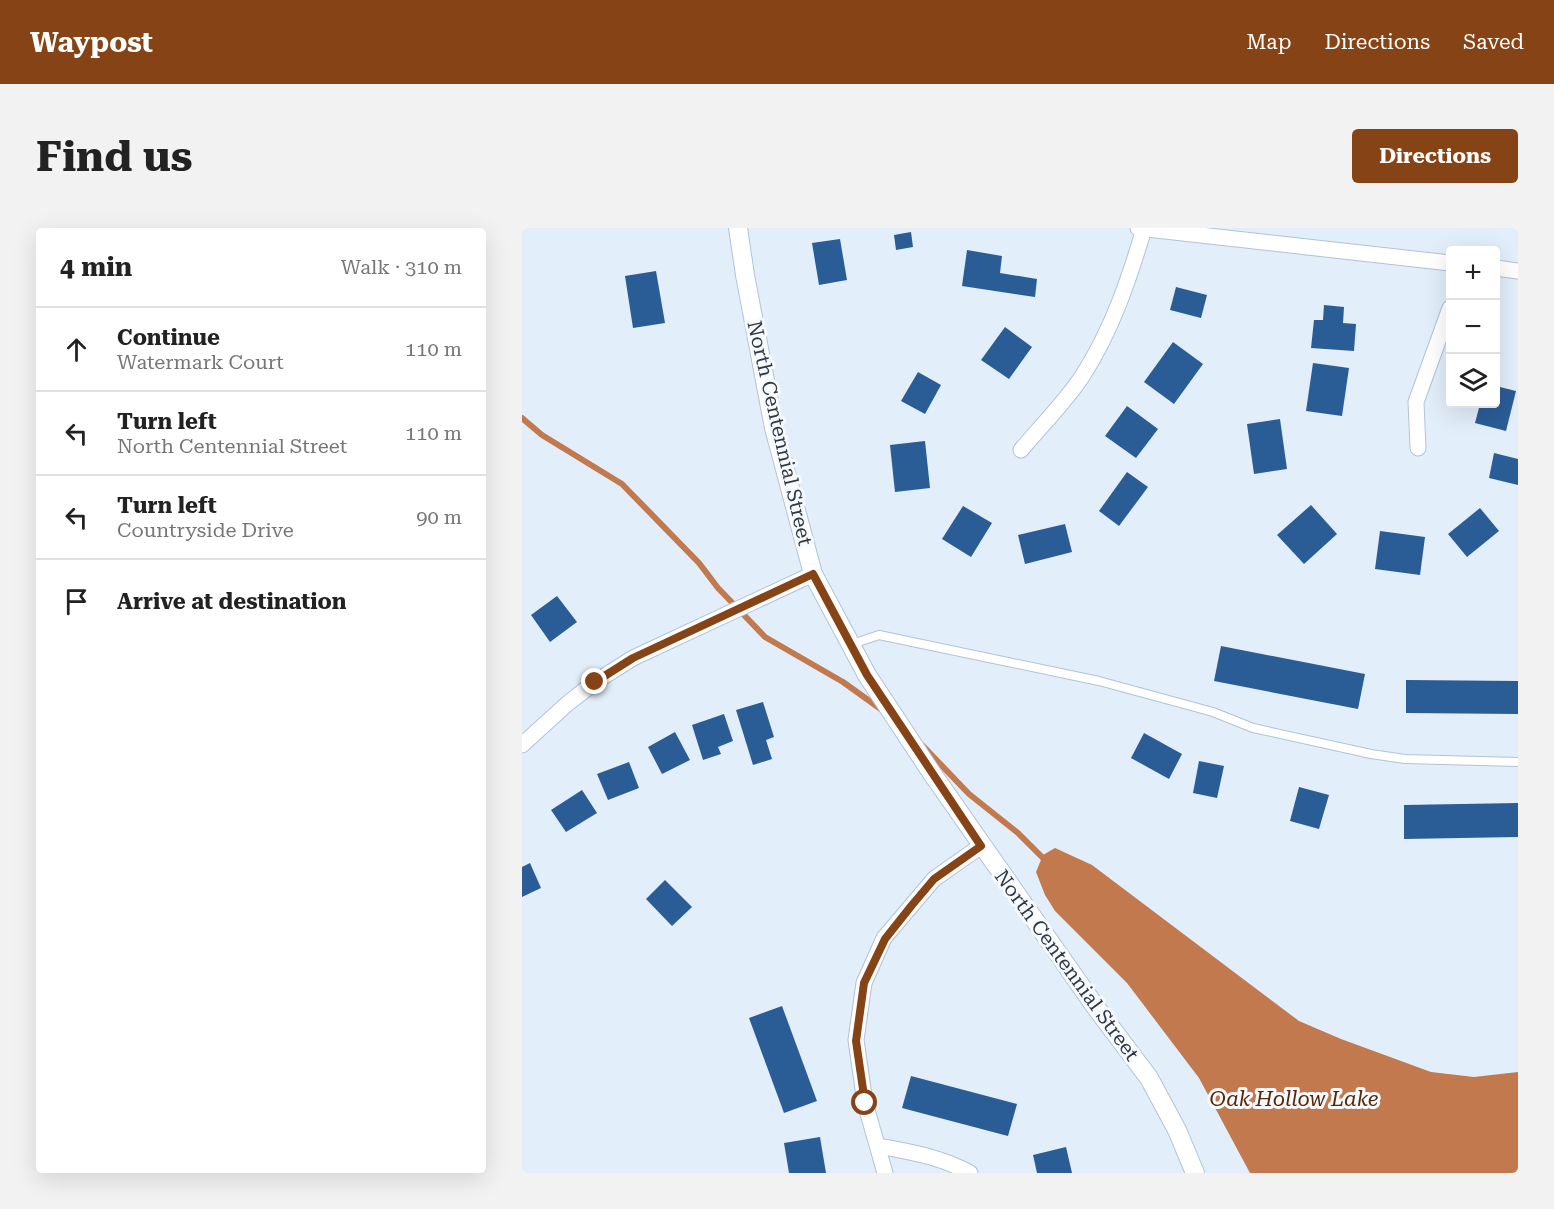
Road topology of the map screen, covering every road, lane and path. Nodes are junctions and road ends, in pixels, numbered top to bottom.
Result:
1 (738, 228) edge
2 (1138, 228) edge
3 (1144, 229) edge
4 (1446, 263) edge
5 (1500, 269) edge
6 (1518, 271) edge
7 (1446, 319) edge
8 (1418, 448) dead end
9 (1021, 450) dead end
10 (813, 574) junction
11 (851, 645) junction
12 (522, 745) edge
13 (1518, 762) edge
14 (981, 846) junction
15 (879, 1146) junction
16 (885, 1173) edge
17 (970, 1173) edge
18 (1195, 1173) edge

1 - 10 street, North Centennial Street
2 - 3 street
3 - 4 street
3 - 9 street
5 - 6 street
7 - 8 street
10 - 11 street, North Centennial Street
10 - 12 street
11 - 13 lane
11 - 14 street, North Centennial Street
14 - 15 street
14 - 18 street, North Centennial Street
15 - 16 street
15 - 17 street

